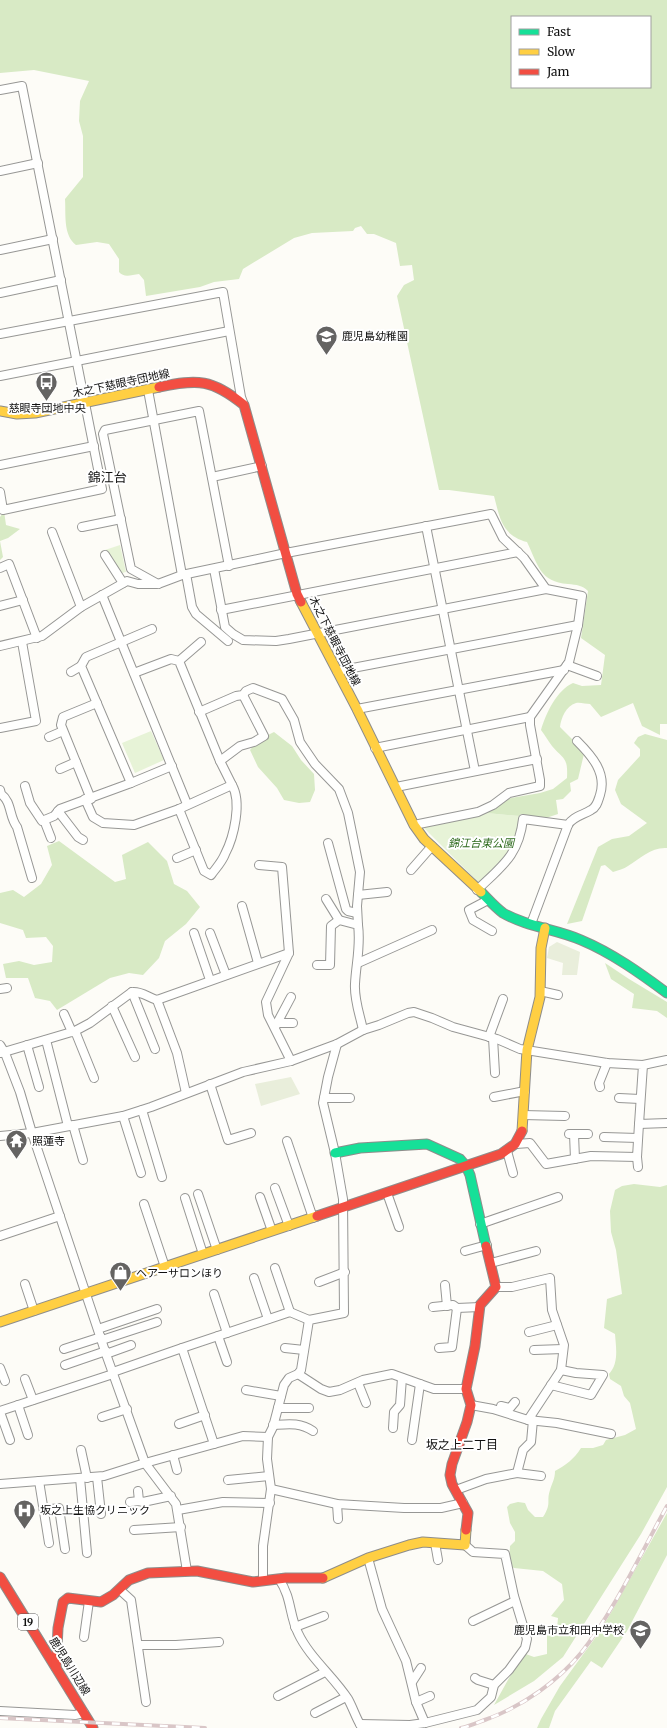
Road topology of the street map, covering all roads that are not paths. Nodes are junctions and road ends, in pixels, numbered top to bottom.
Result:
1 (0, 90) edge
2 (38, 163) junction
3 (0, 171) edge
4 (53, 239) junction
5 (0, 250) edge
6 (62, 280) junction
7 (0, 293) edge
8 (70, 321) junction
9 (229, 331) junction
10 (0, 334) edge
11 (77, 361) junction
12 (0, 376) edge
13 (148, 390) junction
14 (86, 403) junction
15 (244, 405) junction
16 (0, 411) edge
17 (154, 420) junction
18 (94, 446) junction
19 (0, 465) edge
20 (262, 466) junction
21 (212, 477) junction
22 (0, 492) edge
23 (1, 512) edge
24 (121, 519) junction
25 (426, 526) junction
26 (82, 527) dead end
27 (52, 532) dead end
28 (518, 552) junction
29 (286, 553) junction
30 (105, 555) dead end
31 (229, 566) junction
32 (434, 567) junction
33 (0, 568) edge
34 (214, 569) junction
35 (184, 575) junction
36 (123, 584) junction
37 (158, 584) junction
38 (546, 589) junction
39 (297, 594) junction
40 (102, 595) junction
41 (23, 600) junction
42 (0, 606) edge
43 (81, 607) junction
44 (442, 609) junction
45 (221, 610) junction
46 (578, 625) junction
47 (152, 629) dead end
48 (317, 634) junction
49 (37, 638) junction
50 (228, 641) dead end
51 (22, 642) junction
52 (121, 642) junction
53 (201, 642) dead end
54 (0, 646) edge
55 (451, 649) junction
56 (179, 661) junction
57 (81, 666) junction
58 (566, 667) junction
59 (337, 671) junction
60 (71, 672) dead end
61 (134, 673) junction
62 (597, 676) dead end
63 (458, 689) junction
64 (243, 695) junction
65 (97, 703) junction
66 (357, 709) junction
67 (199, 712) junction
68 (530, 717) junction
69 (0, 728) edge
70 (467, 730) junction
71 (64, 731) junction
72 (49, 737) dead end
73 (578, 741) dead end
74 (376, 748) junction
75 (537, 759) junction
76 (220, 761) junction
77 (76, 762) junction
78 (172, 766) junction
79 (60, 769) dead end
80 (474, 771) junction
81 (131, 784) junction
82 (232, 785) junction
83 (24, 786) dead end
84 (396, 787) junction
85 (0, 790) edge
86 (88, 799) junction
87 (187, 804) junction
88 (179, 809) junction
89 (58, 811) junction
90 (44, 820) junction
91 (414, 825) junction
92 (568, 825) junction
93 (51, 838) dead end
94 (83, 840) dead end
95 (328, 843) dead end
96 (432, 846) junction
97 (196, 850) junction
98 (177, 858) dead end
99 (260, 866) dead end
100 (411, 870) dead end
101 (32, 878) dead end
102 (478, 890) junction
103 (387, 892) dead end
104 (358, 895) junction
105 (326, 899) dead end
106 (488, 900) junction
107 (242, 906) dead end
108 (357, 913) junction
109 (339, 920) junction
110 (531, 924) junction
111 (358, 925) junction
112 (545, 928) junction
113 (432, 930) dead end
114 (492, 930) dead end
115 (194, 933) dead end
116 (210, 933) dead end
117 (289, 953) junction
118 (258, 963) junction
119 (358, 963) junction
120 (317, 965) dead end
121 (226, 974) junction
122 (210, 980) junction
123 (540, 991) junction
124 (132, 992) junction
125 (667, 993) edge
126 (558, 995) dead end
127 (291, 997) dead end
128 (503, 999) dead end
129 (157, 1000) junction
130 (112, 1006) junction
131 (64, 1014) dead end
132 (293, 1024) dead end
133 (276, 1025) junction
134 (363, 1030) junction
135 (73, 1032) junction
136 (491, 1037) junction
137 (46, 1040) junction
138 (337, 1044) junction
139 (0, 1045) edge
140 (27, 1045) junction
141 (155, 1049) dead end
142 (526, 1050) junction
143 (3, 1053) edge
144 (135, 1057) dead end
145 (667, 1060) edge
146 (291, 1061) junction
147 (607, 1063) junction
148 (642, 1065) junction
149 (495, 1073) dead end
150 (94, 1078) dead end
151 (210, 1084) junction
152 (600, 1086) dead end
153 (39, 1087) dead end
154 (525, 1091) junction
155 (186, 1093) junction
156 (494, 1097) dead end
157 (324, 1098) junction
158 (350, 1098) dead end
159 (619, 1098) dead end
160 (640, 1099) junction
161 (142, 1110) junction
162 (523, 1115) junction
163 (123, 1116) junction
164 (565, 1116) dead end
165 (667, 1123) edge
166 (639, 1124) junction
167 (70, 1125) junction
168 (32, 1133) junction
169 (251, 1133) dead end
170 (588, 1134) dead end
171 (0, 1136) edge
172 (604, 1137) dead end
173 (638, 1138) junction
174 (287, 1141) dead end
175 (516, 1144) junction
176 (507, 1151) junction
177 (335, 1152) junction
178 (637, 1157) junction
179 (575, 1159) junction
180 (83, 1160) dead end
181 (466, 1166) junction
182 (638, 1167) dead end
183 (513, 1172) dead end
184 (141, 1173) dead end
185 (162, 1177) dead end
186 (275, 1188) dead end
187 (387, 1193) junction
188 (198, 1194) dead end
189 (260, 1197) dead end
190 (558, 1197) dead end
191 (185, 1198) dead end
192 (144, 1204) dead end
193 (343, 1208) junction
194 (60, 1216) junction
195 (313, 1218) junction
196 (480, 1224) junction
197 (289, 1226) junction
198 (399, 1227) dead end
199 (272, 1231) junction
200 (0, 1236) edge
201 (487, 1245) junction
202 (217, 1250) junction
203 (536, 1250) dead end
204 (465, 1251) dead end
205 (203, 1254) junction
206 (492, 1262) junction
207 (165, 1267) junction
208 (275, 1268) dead end
209 (345, 1272) junction
210 (254, 1278) dead end
211 (319, 1282) dead end
212 (25, 1284) dead end
213 (445, 1285) dead end
214 (496, 1287) junction
215 (86, 1293) junction
216 (214, 1294) dead end
217 (447, 1306) junction
218 (433, 1307) dead end
219 (480, 1307) junction
220 (457, 1308) junction
221 (157, 1309) dead end
222 (34, 1311) junction
223 (290, 1312) junction
224 (268, 1319) junction
225 (309, 1320) junction
226 (0, 1322) edge
227 (157, 1322) dead end
228 (557, 1325) junction
229 (529, 1332) dead end
230 (227, 1333) junction
231 (100, 1335) junction
232 (218, 1336) junction
233 (131, 1345) dead end
234 (182, 1348) junction
235 (285, 1348) dead end
236 (439, 1348) dead end
237 (64, 1349) dead end
238 (563, 1349) junction
239 (304, 1350) junction
240 (534, 1350) dead end
241 (106, 1352) junction
242 (227, 1362) dead end
243 (65, 1365) dead end
244 (0, 1368) edge
245 (561, 1370) junction
246 (113, 1373) junction
247 (298, 1374) junction
248 (402, 1378) junction
249 (26, 1379) dead end
250 (5, 1381) dead end
251 (358, 1383) junction
252 (420, 1384) junction
253 (551, 1385) junction
254 (466, 1389) junction
255 (246, 1390) dead end
256 (281, 1396) junction
257 (33, 1400) junction
258 (515, 1402) dead end
259 (366, 1403) dead end
260 (18, 1405) junction
261 (471, 1405) junction
262 (278, 1408) junction
263 (308, 1408) dead end
264 (490, 1408) junction
265 (127, 1409) junction
266 (0, 1411) edge
267 (205, 1415) junction
268 (102, 1417) dead end
269 (530, 1420) junction
270 (179, 1424) dead end
271 (273, 1425) junction
272 (393, 1428) dead end
273 (313, 1431) dead end
274 (611, 1434) dead end
275 (28, 1435) dead end
276 (268, 1437) junction
277 (10, 1440) dead end
278 (412, 1440) dead end
279 (214, 1444) junction
280 (81, 1450) dead end
281 (173, 1455) junction
282 (146, 1463) junction
283 (177, 1470) dead end
284 (517, 1473) junction
285 (269, 1476) junction
286 (541, 1476) dead end
287 (97, 1477) junction
288 (83, 1478) junction
289 (228, 1480) dead end
290 (39, 1481) junction
291 (0, 1484) edge
292 (271, 1489) junction
293 (456, 1490) junction
294 (138, 1491) dead end
295 (171, 1496) junction
296 (139, 1501) junction
297 (130, 1502) dead end
298 (270, 1503) junction
299 (463, 1503) junction
300 (338, 1504) junction
301 (44, 1510) junction
302 (178, 1510) junction
303 (101, 1514) dead end
304 (338, 1518) dead end
305 (181, 1527) junction
306 (134, 1530) dead end
307 (49, 1543) dead end
308 (435, 1544) junction
309 (465, 1545) junction
310 (65, 1549) dead end
311 (88, 1553) dead end
312 (368, 1558) junction
313 (438, 1560) dead end
314 (187, 1571) junction
315 (0, 1577) edge
316 (279, 1579) junction
317 (263, 1580) junction
318 (120, 1590) junction
319 (89, 1601) junction
320 (515, 1601) junction
321 (324, 1616) dead end
322 (473, 1621) dead end
323 (295, 1627) junction
324 (84, 1637) dead end
325 (219, 1642) dead end
326 (138, 1645) junction
327 (56, 1667) junction
328 (421, 1668) dead end
329 (326, 1672) junction
330 (475, 1678) dead end
331 (412, 1682) junction
332 (494, 1685) junction
333 (278, 1696) dead end
334 (430, 1696) dead end
335 (346, 1697) junction
336 (146, 1702) dead end
337 (416, 1702) junction
338 (0, 1711) edge
339 (84, 1713) junction
340 (315, 1713) dead end
341 (425, 1723) junction
342 (93, 1728) edge

1 - 2 street
2 - 3 street
2 - 4 street
4 - 5 street
4 - 6 street
6 - 7 street
6 - 8 street
8 - 9 street
8 - 10 street
8 - 11 street
9 - 11 street
9 - 15 street
11 - 12 street
11 - 14 street
13 - 14 street, 木之下慈眼寺団地線
13 - 15 street, 木之下慈眼寺団地線
13 - 17 street
14 - 16 street, 木之下慈眼寺団地線
14 - 18 street
15 - 20 street, 木之下慈眼寺団地線
17 - 21 street
17 - 24 street
17 - 35 street
18 - 19 street
18 - 23 street
20 - 21 street
20 - 29 street, 木之下慈眼寺団地線
21 - 31 street
22 - 23 street
24 - 26 street
24 - 37 street
25 - 28 street
25 - 29 street
25 - 32 street
27 - 43 street
28 - 32 street
28 - 38 street
29 - 31 street
29 - 39 street, 木之下慈眼寺団地線
30 - 36 street
31 - 34 street
32 - 39 street
32 - 44 street
33 - 41 street
34 - 35 street
34 - 45 street
35 - 37 street
35 - 50 street
36 - 37 street
36 - 40 street
38 - 44 street
38 - 46 street
39 - 45 street
39 - 48 street, 木之下慈眼寺団地線
40 - 43 street
40 - 52 street
41 - 42 street
41 - 49 street
43 - 49 street
44 - 48 street
44 - 55 street
45 - 48 street
46 - 55 street
46 - 58 street
47 - 52 street
48 - 59 street, 木之下慈眼寺団地線
49 - 51 street
51 - 54 street
51 - 69 street
52 - 57 street
52 - 61 street
53 - 56 street
55 - 59 street
55 - 63 street
56 - 61 street
56 - 67 street
57 - 60 street
57 - 65 street
58 - 62 street
58 - 63 street
58 - 68 street
59 - 66 street, 木之下慈眼寺団地線
61 - 78 street
63 - 66 street
63 - 70 street
64 - 67 street
64 - 76 street
64 - 104 street
65 - 71 street
65 - 81 street
66 - 74 street, 木之下慈眼寺団地線
67 - 76 street
68 - 70 street
68 - 75 street
70 - 74 street
70 - 80 street
71 - 72 street
71 - 77 street
73 - 92 street
74 - 84 street, 木之下慈眼寺団地線
75 - 80 street
75 - 91 street
76 - 82 street
77 - 79 street
77 - 86 street
78 - 81 street
78 - 87 street
80 - 84 street
81 - 86 street
82 - 87 street
82 - 97 street
83 - 90 street
84 - 91 street, 木之下慈眼寺団地線
85 - 101 street
86 - 88 street
86 - 89 street
87 - 88 street
88 - 97 street
89 - 90 street
89 - 94 street
90 - 93 street
91 - 96 street, 木之下慈眼寺団地線
92 - 102 street
92 - 110 street
95 - 108 street
96 - 100 street
96 - 102 street, 木之下慈眼寺団地線
97 - 98 street
99 - 117 street
102 - 106 street, 木之下慈眼寺団地線
103 - 104 street
104 - 108 street
105 - 109 street
106 - 110 street, 木之下慈眼寺団地線
106 - 114 street
107 - 118 street
108 - 111 street
109 - 111 street
109 - 120 street
110 - 112 street, 木之下慈眼寺団地線
111 - 119 street
112 - 123 street
112 - 125 street, 木之下慈眼寺団地線
113 - 119 street
115 - 122 street
116 - 121 street
117 - 118 street
117 - 133 street
118 - 121 street
119 - 134 street
121 - 122 street
122 - 129 street
123 - 126 street
123 - 142 street
124 - 129 street
124 - 130 street
124 - 141 street
127 - 133 street
128 - 136 street
129 - 155 street
130 - 135 street
130 - 144 street
131 - 135 street
132 - 133 street
133 - 146 street
134 - 136 street
134 - 138 street
135 - 137 street
135 - 150 street
136 - 142 street
136 - 149 street
137 - 140 street
137 - 167 street
138 - 146 street
138 - 157 street
139 - 143 street
140 - 143 street
140 - 153 street
142 - 147 street
142 - 154 street
143 - 168 street
145 - 148 street
146 - 151 street
147 - 148 street
147 - 152 street
148 - 160 street
151 - 155 street
151 - 169 street
154 - 156 street
154 - 162 street
155 - 161 street
157 - 158 street
157 - 177 street
159 - 160 street
160 - 166 street
161 - 163 street
161 - 185 street
162 - 164 street
162 - 175 street
163 - 167 street
163 - 184 street
165 - 166 street
166 - 173 street
167 - 168 street
167 - 180 street
168 - 171 street
168 - 194 street
170 - 179 street
172 - 173 street
173 - 178 street
174 - 195 street
175 - 176 street
175 - 179 street
176 - 181 street
176 - 183 street
177 - 181 street
177 - 193 street
178 - 179 street
178 - 182 street
181 - 187 street
181 - 196 street
186 - 197 street
187 - 193 street
187 - 198 street
188 - 202 street
189 - 199 street
190 - 196 street
191 - 205 street
192 - 207 street
193 - 195 street
193 - 209 street
194 - 200 street
194 - 215 street
195 - 197 street
196 - 201 street
197 - 199 street
199 - 202 street
201 - 204 street
201 - 206 street
202 - 205 street
203 - 206 street
205 - 207 street
206 - 214 street
207 - 215 street
208 - 223 street
209 - 211 street
209 - 225 street
210 - 224 street
212 - 222 street
213 - 217 street
214 - 219 street
214 - 228 street
215 - 222 street
215 - 231 street
216 - 230 street
217 - 218 street
217 - 220 street
219 - 220 street
219 - 254 street
220 - 236 street
221 - 231 street
222 - 226 street
223 - 224 street
223 - 225 street
224 - 230 street
225 - 239 street
227 - 231 street
228 - 229 street
228 - 238 street
230 - 232 street
231 - 237 street
231 - 241 street
232 - 234 street
232 - 242 street
233 - 241 street
234 - 246 street
234 - 267 street
235 - 239 street
238 - 240 street
238 - 245 street
239 - 247 street
241 - 243 street
241 - 246 street
244 - 250 street
245 - 253 street
245 - 253 street
246 - 257 street
246 - 265 street
247 - 251 street
247 - 256 street
248 - 251 street
248 - 252 street
248 - 272 street
249 - 257 street
251 - 259 street
252 - 254 street
252 - 278 street
253 - 269 street
254 - 261 street
255 - 256 street
256 - 262 street
257 - 260 street
258 - 264 street
260 - 266 street
260 - 275 street
261 - 264 street
261 - 293 street
262 - 263 street
262 - 271 street
264 - 269 street
265 - 268 street
265 - 282 street
266 - 277 street
267 - 270 street
267 - 279 street
269 - 274 street
269 - 284 street
271 - 273 street
271 - 276 street
276 - 279 street
276 - 285 street
279 - 281 street
280 - 288 street
281 - 282 street
281 - 283 street
282 - 287 street
282 - 295 street
284 - 286 street
284 - 293 street
285 - 289 street
285 - 292 street
287 - 288 street
287 - 303 street
288 - 290 street
288 - 311 street
290 - 291 street
290 - 301 street
292 - 298 street
292 - 300 street
293 - 299 street
294 - 296 street
295 - 296 street
295 - 302 street
296 - 297 street
298 - 302 street
298 - 317 street
299 - 300 street
299 - 309 street
300 - 304 street
301 - 307 street
301 - 310 street
302 - 305 street
305 - 306 street
305 - 314 street
308 - 309 street
308 - 312 street
308 - 313 street
309 - 320 street
312 - 316 street
312 - 331 street
314 - 317 street
314 - 318 street
315 - 327 street, 鹿児島川辺線 / 19
316 - 317 street
316 - 323 street
318 - 319 street
318 - 326 street
319 - 324 street
319 - 327 street
320 - 322 street
320 - 332 street
321 - 323 street
323 - 329 street
325 - 326 street
326 - 336 street
327 - 339 street, 鹿児島川辺線 / 19
328 - 331 street
329 - 333 street
329 - 335 street
330 - 332 street
331 - 337 street
332 - 341 street
334 - 337 street
335 - 340 street
335 - 341 street
337 - 341 street
338 - 339 street
339 - 342 street, 鹿児島川辺線 / 19

